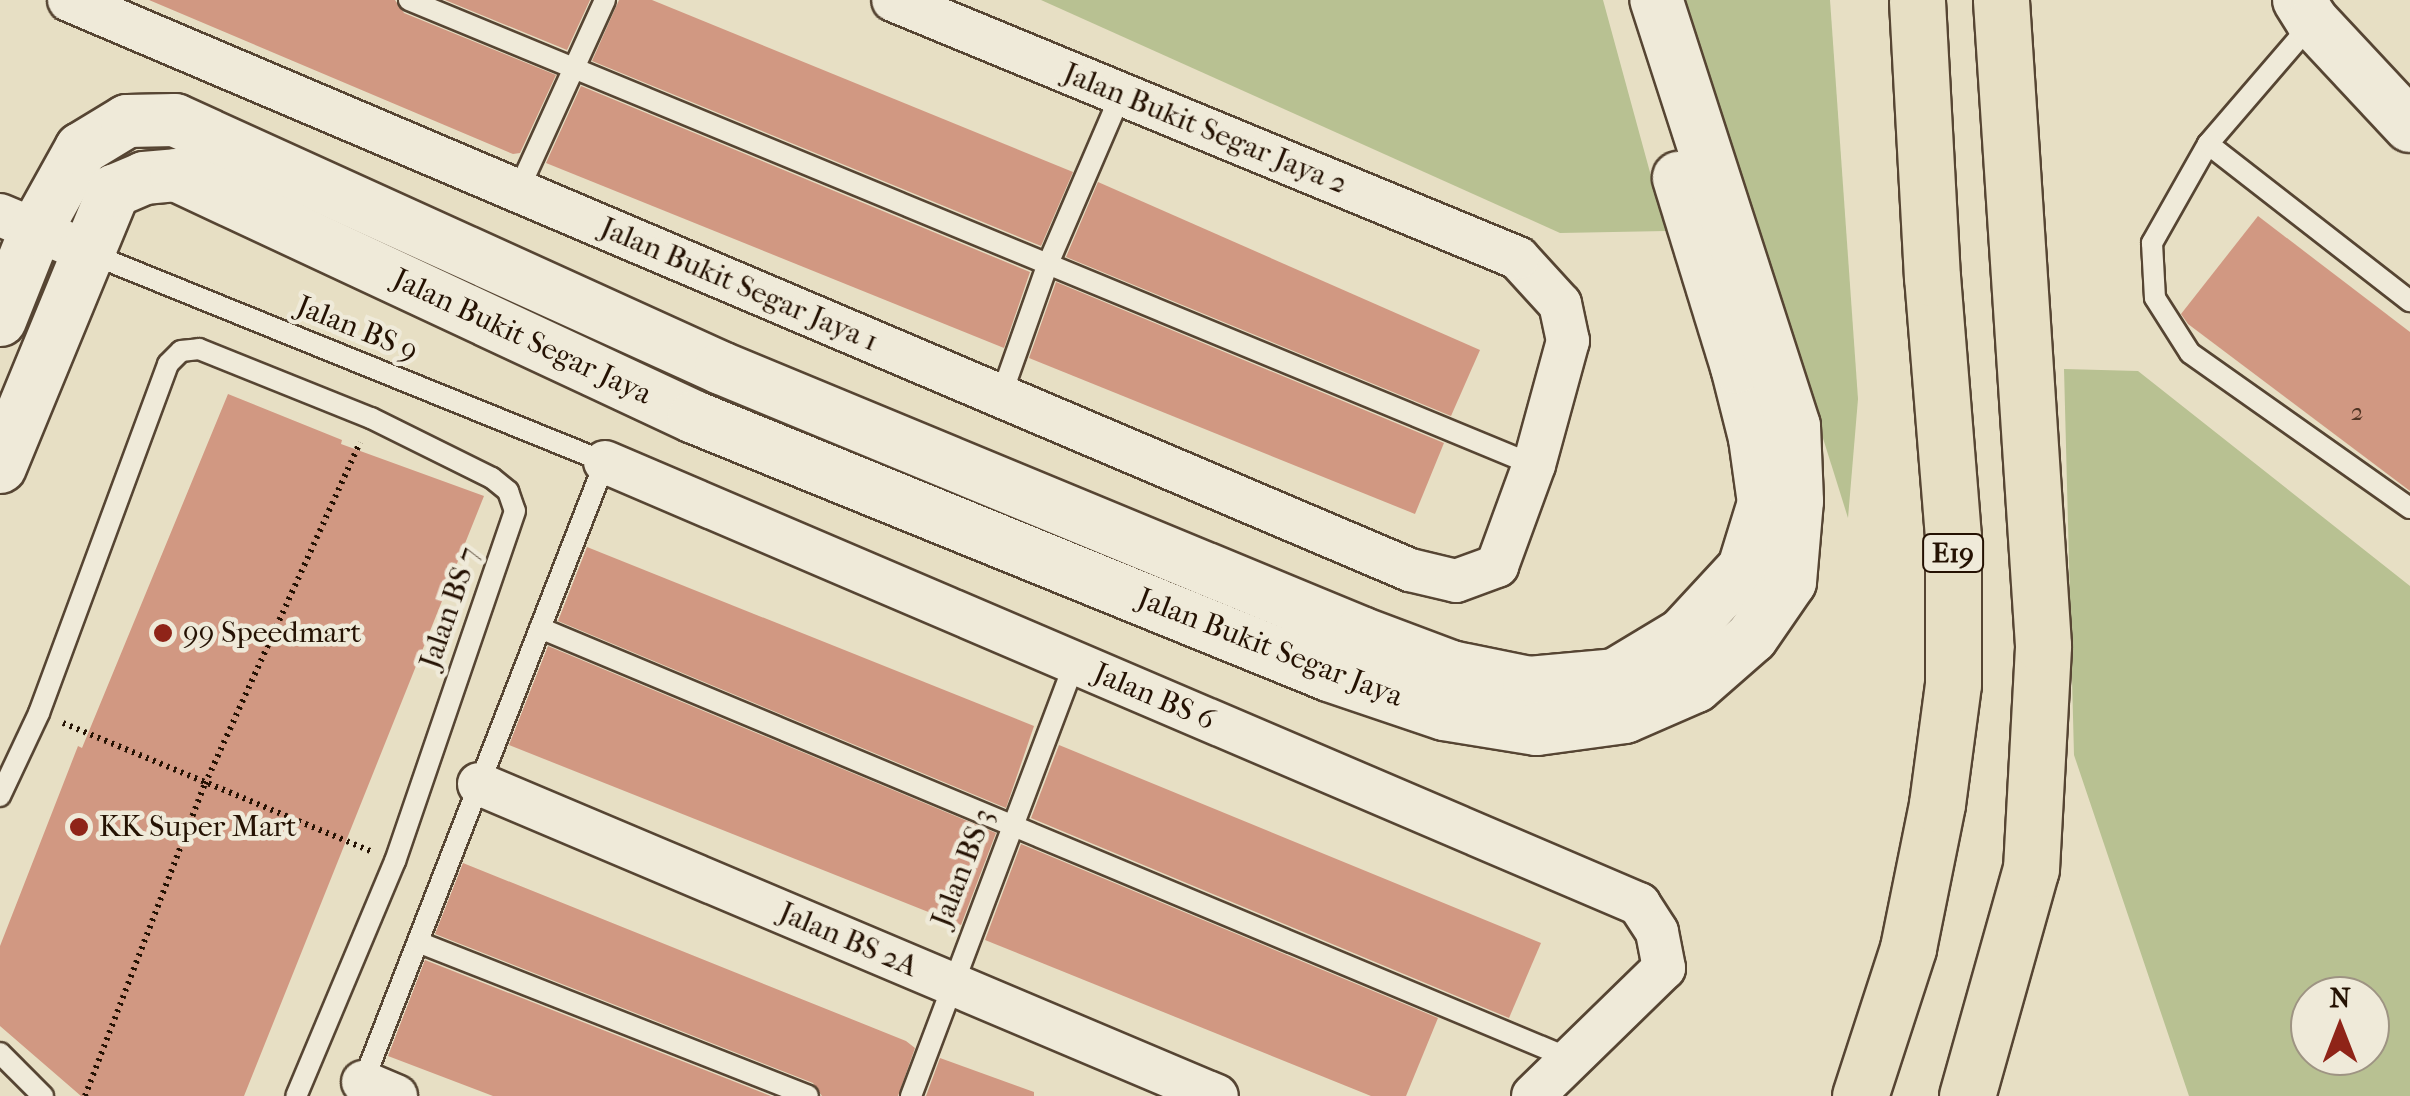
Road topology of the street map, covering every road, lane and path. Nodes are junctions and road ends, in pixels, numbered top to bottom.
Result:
1 (69, 0) edge
2 (409, 0) edge
3 (605, 0) edge
4 (892, 0) edge
5 (1624, 0) edge
6 (1656, 0) edge
7 (1917, 0) edge
8 (2001, 0) edge
9 (2306, 11) edge
10 (573, 70) junction
11 (1120, 94) junction
12 (2410, 126) edge
13 (2208, 144) junction
14 (518, 191) junction
15 (18, 223) edge
16 (86, 252) junction
17 (1518, 258) joint
18 (1047, 266) junction
19 (2410, 301) edge
20 (0, 320) edge
21 (1001, 396) junction
22 (371, 418) junction
23 (605, 462) junction
24 (1534, 465) junction
25 (0, 467) edge
26 (2410, 508) edge
27 (540, 628) junction
28 (1075, 663) junction
29 (39, 713) junction
30 (205, 784) junction
31 (479, 784) junction
32 (0, 796) edge
33 (1013, 822) junction
34 (395, 860) junction
35 (418, 942) junction
36 (950, 983) junction
37 (0, 1053) edge
38 (1571, 1059) junction
39 (380, 1089) edge
40 (43, 1096) edge
41 (84, 1096) edge
42 (296, 1096) edge
43 (808, 1096) edge
44 (910, 1096) edge
45 (1217, 1096) edge
46 (1533, 1096) edge
47 (1860, 1096) edge
48 (1967, 1096) edge

1 - 14 street, Jalan Bukit Segar Jaya 1
2 - 10 lane
3 - 10 lane
4 - 11 street, Jalan Bukit Segar Jaya 2
5 - 15 street, Jalan Bukit Segar Jaya
6 - 16 street, Jalan Bukit Segar Jaya
7 - 47 highway, E19
8 - 48 highway
9 - 12 street
9 - 13 lane
10 - 14 lane
10 - 18 lane
11 - 17 street, Jalan Bukit Segar Jaya 2
11 - 18 lane
13 - 19 lane
13 - 26 lane
14 - 21 street, Jalan Bukit Segar Jaya 1
15 - 16 street
15 - 20 street
16 - 23 lane, Jalan BS 9
16 - 25 street
17 - 24 street, Jalan Bukit Segar Jaya 1
18 - 21 lane
18 - 24 lane
21 - 24 street, Jalan Bukit Segar Jaya 1
22 - 29 lane, Jalan BS 7
22 - 30 path
22 - 34 lane, Jalan BS 7
23 - 27 lane
23 - 28 street, Jalan BS 6
27 - 31 lane
27 - 33 lane
28 - 33 lane, Jalan BS 3
28 - 38 street, Jalan BS 6
29 - 30 path
29 - 32 lane
30 - 34 path
30 - 41 path
31 - 35 lane
31 - 36 street, Jalan BS 2A
33 - 36 lane, Jalan BS 3
33 - 38 lane
34 - 42 lane, Jalan BS 7
35 - 39 lane
35 - 43 lane
36 - 44 lane, Jalan BS 3
36 - 45 street, Jalan BS 2A
37 - 40 lane
38 - 46 street

